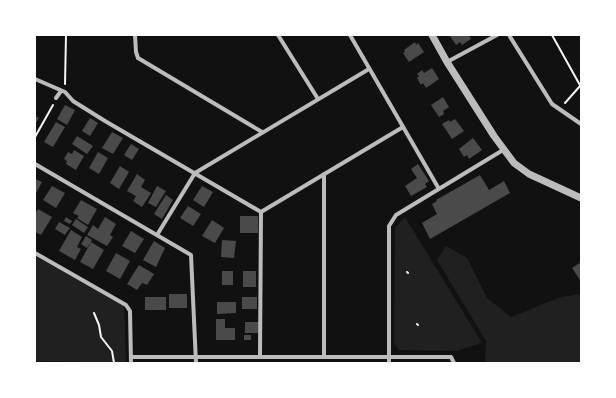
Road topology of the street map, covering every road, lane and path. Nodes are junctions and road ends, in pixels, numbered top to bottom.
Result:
1 (66, 35) edge
2 (135, 35) edge
3 (278, 35) edge
4 (350, 35) edge
5 (432, 35) edge
6 (497, 35) edge
7 (509, 35) edge
8 (552, 35) edge
9 (447, 62) junction
10 (369, 69) junction
11 (35, 79) edge
12 (580, 86) edge
13 (63, 91) junction
14 (56, 98) joint
15 (318, 99) junction
16 (559, 109) junction
17 (581, 124) edge
18 (403, 128) junction
19 (262, 132) junction
20 (35, 137) edge
21 (503, 150) junction
22 (35, 164) edge
23 (195, 173) junction
24 (324, 174) junction
25 (439, 189) junction
26 (581, 198) edge
27 (261, 212) junction
28 (157, 235) junction
29 (35, 252) edge
30 (94, 313) dead end
31 (390, 356) junction
32 (131, 357) junction
33 (196, 357) junction
34 (260, 357) junction
35 (324, 357) junction
36 (114, 363) edge
37 (131, 363) edge
38 (196, 363) edge
39 (389, 363) edge
40 (454, 363) edge

1 - 13 path
2 - 19 street
3 - 15 street
4 - 10 street
5 - 9 street
6 - 9 street
7 - 16 street
8 - 12 path
9 - 21 street
10 - 15 street
10 - 18 street
11 - 13 street
12 - 16 path
13 - 14 street
13 - 23 street
14 - 20 path
15 - 19 street
16 - 17 street
18 - 24 street
18 - 25 street
19 - 23 street
21 - 25 street
21 - 26 street
22 - 28 street
23 - 27 street
23 - 28 street
24 - 27 street
24 - 35 street
25 - 31 street
27 - 34 street
28 - 33 street
29 - 32 street
30 - 36 path
31 - 35 street
31 - 39 street
31 - 40 street
32 - 33 street
32 - 37 street
33 - 34 street
33 - 38 street
34 - 35 street

